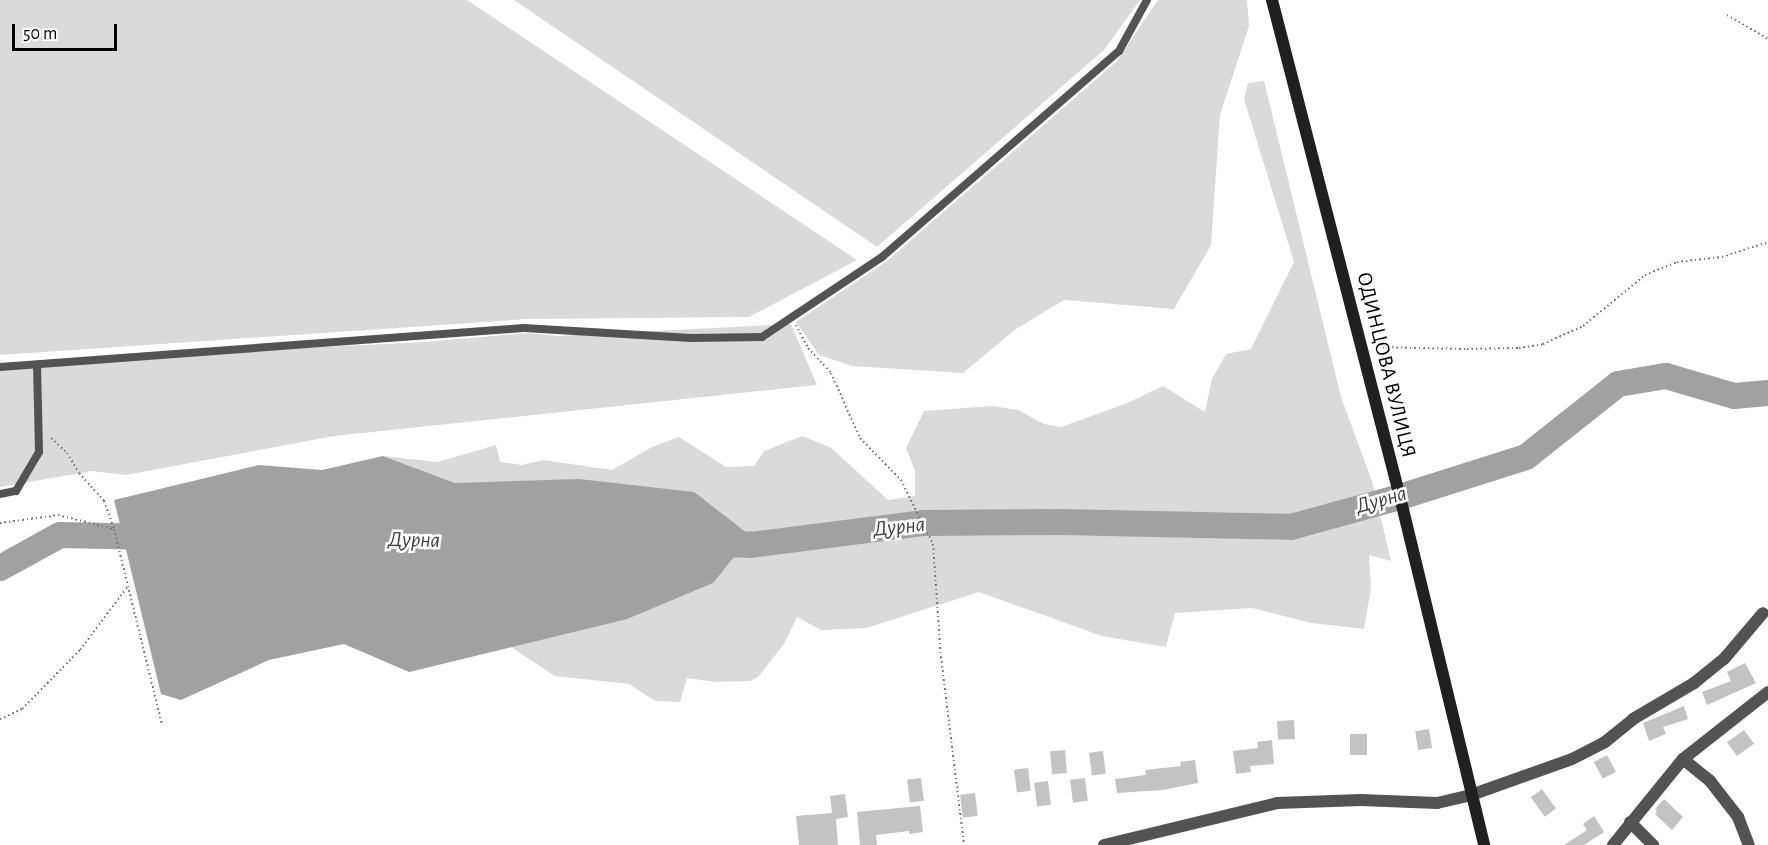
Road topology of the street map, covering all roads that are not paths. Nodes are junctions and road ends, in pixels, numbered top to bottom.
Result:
1 (1148, 0) edge
2 (1272, 0) edge
3 (37, 365) junction
4 (0, 368) edge
5 (0, 494) edge
6 (1762, 613) dead end
7 (1768, 692) edge
8 (1683, 759) junction
9 (1471, 795) junction
10 (1630, 822) junction
11 (1104, 845) edge
12 (1484, 845) edge
13 (1613, 845) edge
14 (1653, 845) edge
15 (1749, 845) edge

1 - 3 lane
2 - 9 main road, ОДИНЦОВА ВУЛИЦЯ
3 - 4 lane
3 - 5 lane
6 - 9 street
7 - 8 street
8 - 10 street
8 - 15 street
9 - 11 street
9 - 12 main road, ОДИНЦОВА ВУЛИЦЯ
10 - 13 street
10 - 14 street

